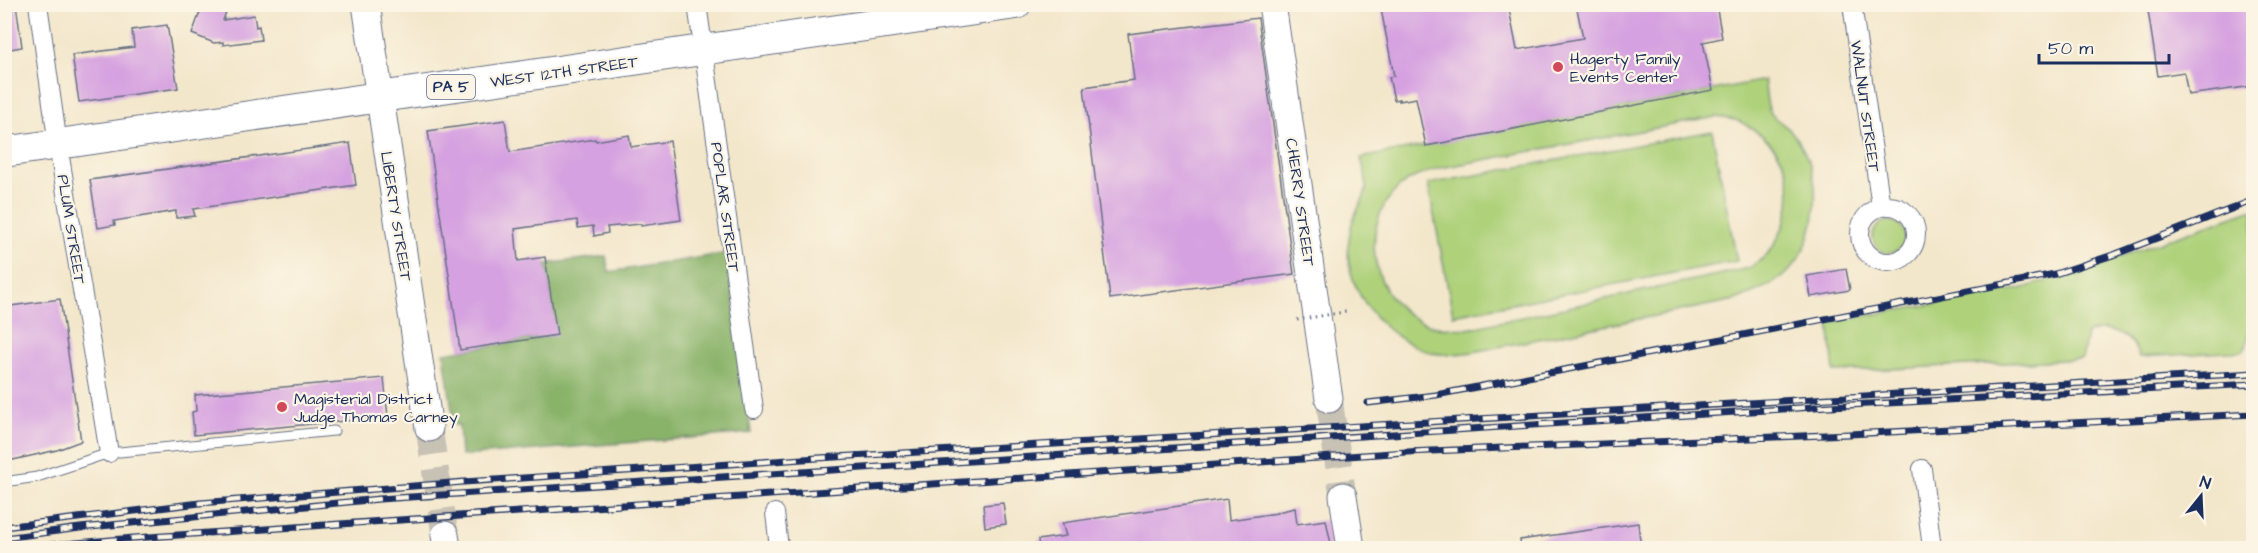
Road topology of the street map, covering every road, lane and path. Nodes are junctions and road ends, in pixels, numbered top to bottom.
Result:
1 (38, 4) edge
2 (366, 4) edge
3 (697, 4) edge
4 (1016, 4) edge
5 (1272, 4) edge
6 (1851, 4) edge
7 (704, 50) junction
8 (379, 98) junction
9 (58, 145) junction
10 (4, 152) edge
11 (1881, 207) dead end
12 (1350, 312) dead end
13 (1297, 320) dead end
14 (1329, 399) tunnel mouth
15 (754, 409) dead end
16 (429, 428) tunnel mouth
17 (334, 431) dead end
18 (109, 453) junction
19 (1922, 469) dead end
20 (4, 482) edge
21 (1343, 496) tunnel mouth
22 (775, 513) dead end
23 (779, 549) edge
24 (1351, 549) edge
25 (1932, 549) edge

1 - 9 street, PLUM STREET
2 - 8 street, LIBERTY STREET
3 - 7 street, POPLAR STREET
4 - 7 main road, WEST 12TH STREET / PA 5
5 - 14 street, CHERRY STREET
6 - 11 street, WALNUT STREET
7 - 8 main road, WEST 12TH STREET / PA 5
7 - 15 street, POPLAR STREET
8 - 9 main road, WEST 12TH STREET / PA 5
8 - 16 street, LIBERTY STREET
9 - 10 main road, WEST 12TH STREET / PA 5
9 - 18 street, PLUM STREET
12 - 13 path, bridge
17 - 18 lane
18 - 20 lane
19 - 25 street
21 - 24 street
22 - 23 street

